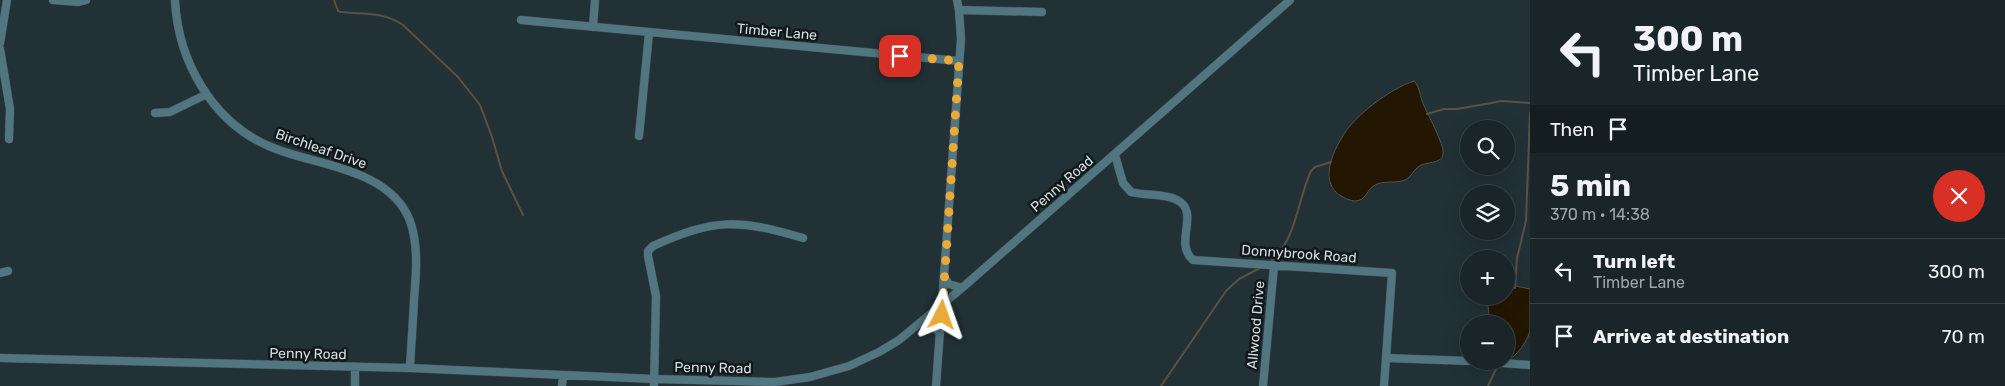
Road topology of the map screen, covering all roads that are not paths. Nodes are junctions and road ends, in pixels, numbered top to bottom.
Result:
1 (7, 0) edge
2 (53, 0) edge
3 (86, 0) edge
4 (175, 0) edge
5 (595, 0) edge
6 (957, 0) edge
7 (1290, 0) edge
8 (959, 10) junction
9 (1042, 12) dead end
10 (521, 20) dead end
11 (593, 28) junction
12 (649, 33) junction
13 (0, 43) edge
14 (0, 50) edge
15 (959, 61) junction
16 (205, 95) junction
17 (155, 113) dead end
18 (639, 136) dead end
19 (9, 139) dead end
20 (1115, 155) junction
21 (803, 238) dead end
22 (1274, 266) junction
23 (944, 277) junction
24 (962, 288) junction
25 (943, 304) junction
26 (921, 323) junction
27 (940, 334) junction
28 (0, 358) edge
29 (1386, 358) junction
30 (1460, 361) edge
31 (1515, 364) edge
32 (1530, 365) edge
33 (355, 368) junction
34 (410, 368) junction
35 (563, 375) junction
36 (654, 382) edge
37 (355, 386) edge
38 (562, 386) edge
39 (936, 386) edge
40 (1263, 386) edge
41 (1384, 386) edge

1 - 13 street
2 - 3 street
4 - 16 street, Birchleaf Drive
5 - 11 street
6 - 8 street
7 - 20 street, Penny Road
8 - 9 street
8 - 15 street
10 - 11 street, Timber Lane
11 - 12 street, Timber Lane
12 - 15 street, Timber Lane
12 - 18 street
14 - 19 street
15 - 23 street
16 - 17 street
16 - 34 street, Birchleaf Drive
20 - 22 street, Donnybrook Road
20 - 24 street, Penny Road
21 - 36 street
22 - 29 street, Donnybrook Road
22 - 40 street, Allwood Drive
23 - 24 street
23 - 25 street
24 - 25 street, Penny Road
25 - 26 street, Penny Road
25 - 27 street
26 - 27 street
26 - 36 street, Penny Road
27 - 39 street
28 - 33 street, Penny Road
29 - 30 street
29 - 41 street
31 - 32 street
33 - 34 street, Penny Road
33 - 37 street
34 - 35 street, Penny Road
35 - 36 street, Penny Road
35 - 38 street

